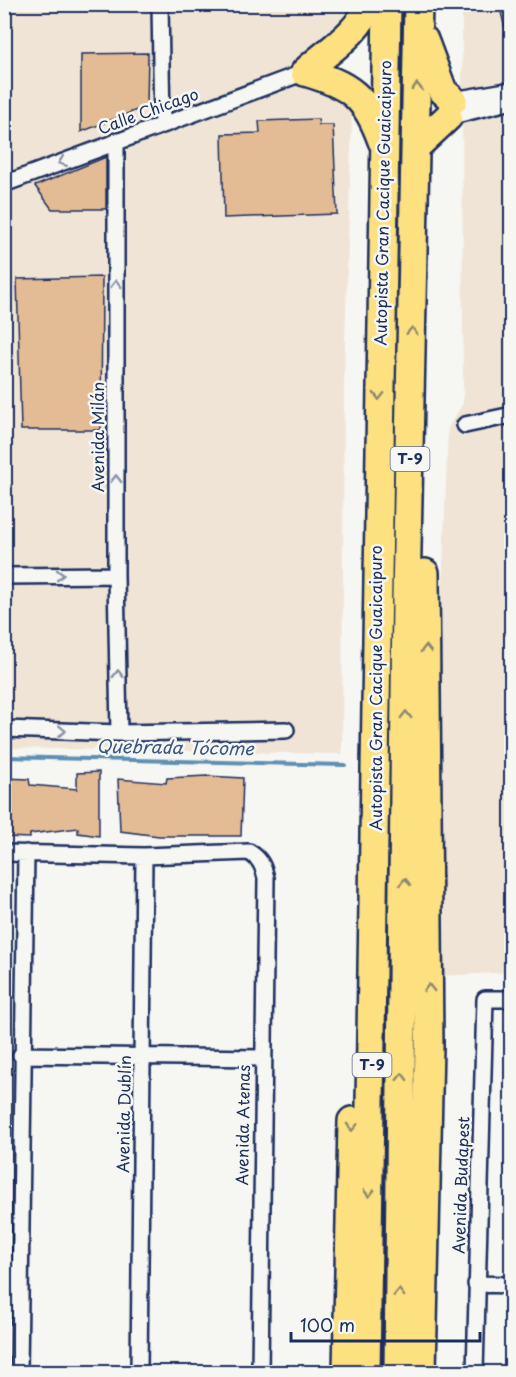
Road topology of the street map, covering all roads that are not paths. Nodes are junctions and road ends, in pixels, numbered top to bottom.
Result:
1 (160, 4) edge
2 (369, 4) edge
3 (387, 4) edge
4 (418, 4) edge
5 (305, 72) junction
6 (512, 90) edge
7 (512, 101) edge
8 (450, 108) junction
9 (162, 125) junction
10 (116, 141) junction
11 (417, 146) junction
12 (384, 149) junction
13 (4, 184) edge
14 (410, 379) junction
15 (512, 415) edge
16 (465, 425) dead end
17 (116, 575) junction
18 (4, 576) edge
19 (4, 729) edge
20 (286, 730) dead end
21 (119, 733) junction
22 (377, 757) junction
23 (4, 853) edge
24 (26, 853) junction
25 (144, 856) junction
26 (512, 999) edge
27 (429, 1046) junction
28 (21, 1055) junction
29 (142, 1056) junction
30 (262, 1058) junction
31 (476, 1284) junction
32 (512, 1285) edge
33 (14, 1366) edge
34 (139, 1372) edge
35 (260, 1372) edge
36 (347, 1372) edge
37 (366, 1372) edge
38 (398, 1372) edge
39 (422, 1372) edge
40 (433, 1372) edge
41 (475, 1372) edge

1 - 9 street
2 - 5 highway
3 - 12 highway, Autopista Gran Cacique Guaicaipuro / T-9
4 - 8 highway
11 -> 4 highway, Autopista Gran Cacique Guaicaipuro / T-9
5 - 9 street, Calle Chicago
5 - 12 highway
6 - 8 street
7 - 8 street
8 - 11 highway
9 - 10 street, Calle Chicago
10 -> 13 street, Calle Chicago
17 -> 10 street, Avenida Milán
14 -> 11 highway, Autopista Gran Cacique Guaicaipuro / T-9
12 -> 22 highway, Autopista Gran Cacique Guaicaipuro / T-9
27 -> 14 highway
38 -> 14 highway, Autopista Gran Cacique Guaicaipuro / T-9
15 - 16 street
18 -> 17 street
21 -> 17 street, Avenida Milán
19 -> 21 street
20 - 21 street
22 -> 36 highway
22 -> 37 highway, Autopista Gran Cacique Guaicaipuro / T-9
23 - 24 street
24 - 25 street
24 - 28 street
25 - 29 street, Avenida Dublín
25 - 30 street, Avenida Atenas
26 - 31 street, Avenida Budapest
27 - 39 highway
27 - 40 highway
28 - 29 street
28 - 33 street
29 - 30 street
29 - 34 street, Avenida Dublín
30 - 35 street, Avenida Atenas
31 - 32 street
31 - 41 street, Avenida Budapest

